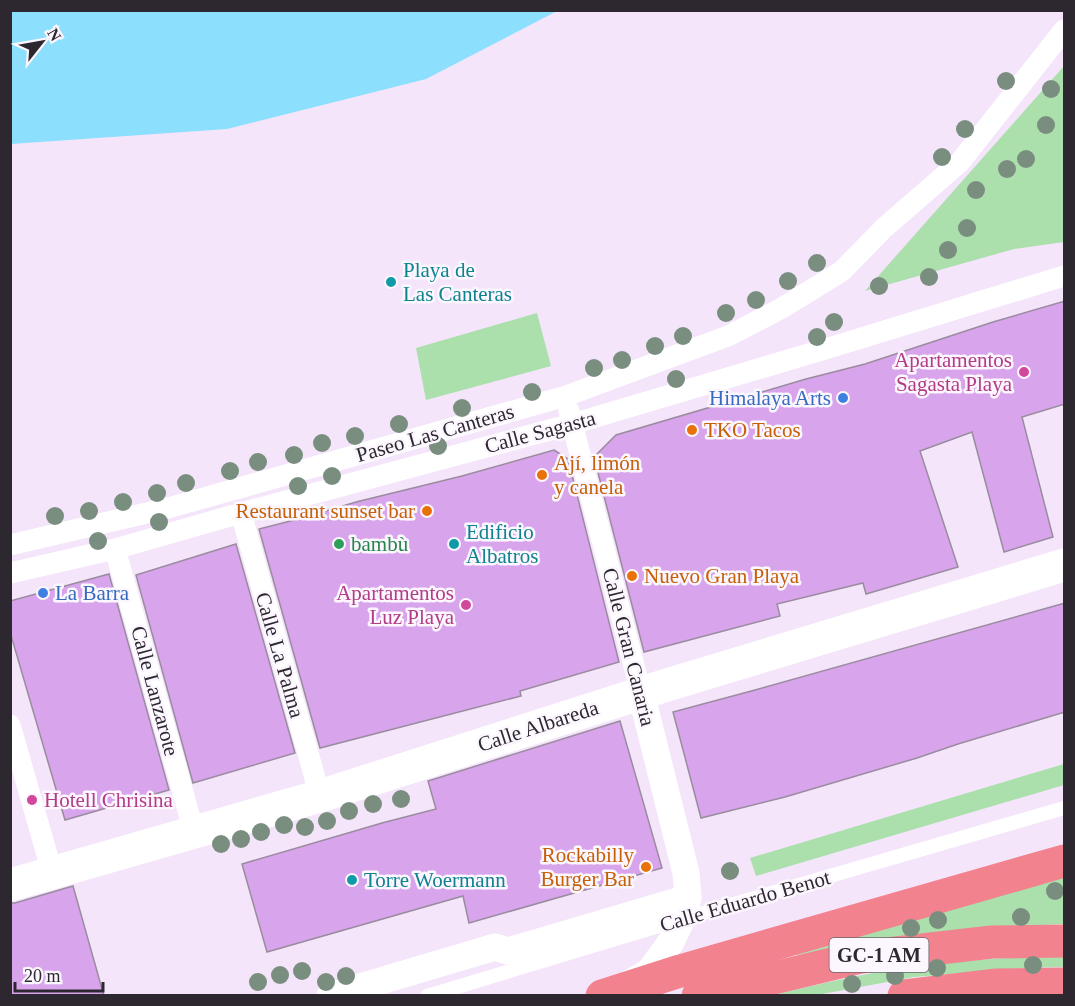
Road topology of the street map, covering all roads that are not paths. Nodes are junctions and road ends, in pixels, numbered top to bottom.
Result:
1 (1065, 30) edge
2 (1065, 276) edge
3 (566, 396) junction
4 (572, 424) junction
5 (241, 513) junction
6 (10, 545) edge
7 (115, 549) junction
8 (1065, 565) edge
9 (10, 573) edge
10 (641, 693) junction
11 (10, 725) edge
12 (320, 796) junction
13 (1065, 808) edge
14 (194, 832) junction
15 (1065, 861) edge
16 (51, 872) junction
17 (10, 885) edge
18 (685, 908) junction
19 (1065, 941) edge
20 (1065, 984) edge
21 (610, 993) edge
22 (330, 996) edge
23 (427, 996) edge
24 (698, 996) edge
25 (904, 996) edge

1 - 3 street, Paseo Las Canteras
2 - 4 street, Calle Sagasta
3 - 4 street, Calle Gran Canaria
3 - 6 street, Paseo Las Canteras
4 - 5 street, Calle Sagasta
4 - 10 street, Calle Gran Canaria
5 - 7 street, Calle Sagasta
5 - 12 street, Calle La Palma
7 - 9 street, Calle Sagasta
7 - 14 street, Calle Lanzarote
8 - 10 street, Calle Albareda
10 - 12 street, Calle Albareda
10 - 18 street, Calle Gran Canaria
11 - 16 street
12 - 14 street, Calle Albareda
13 - 18 lane, Calle Eduardo Benot
14 - 16 street, Calle Albareda
15 - 21 highway
16 - 17 street, Calle Albareda
18 - 21 street
18 - 22 street, Calle Eduardo Benot
18 - 23 lane, Calle Eduardo Benot
19 - 24 highway, GC-1 AM
20 - 25 highway, GC-1 AM

